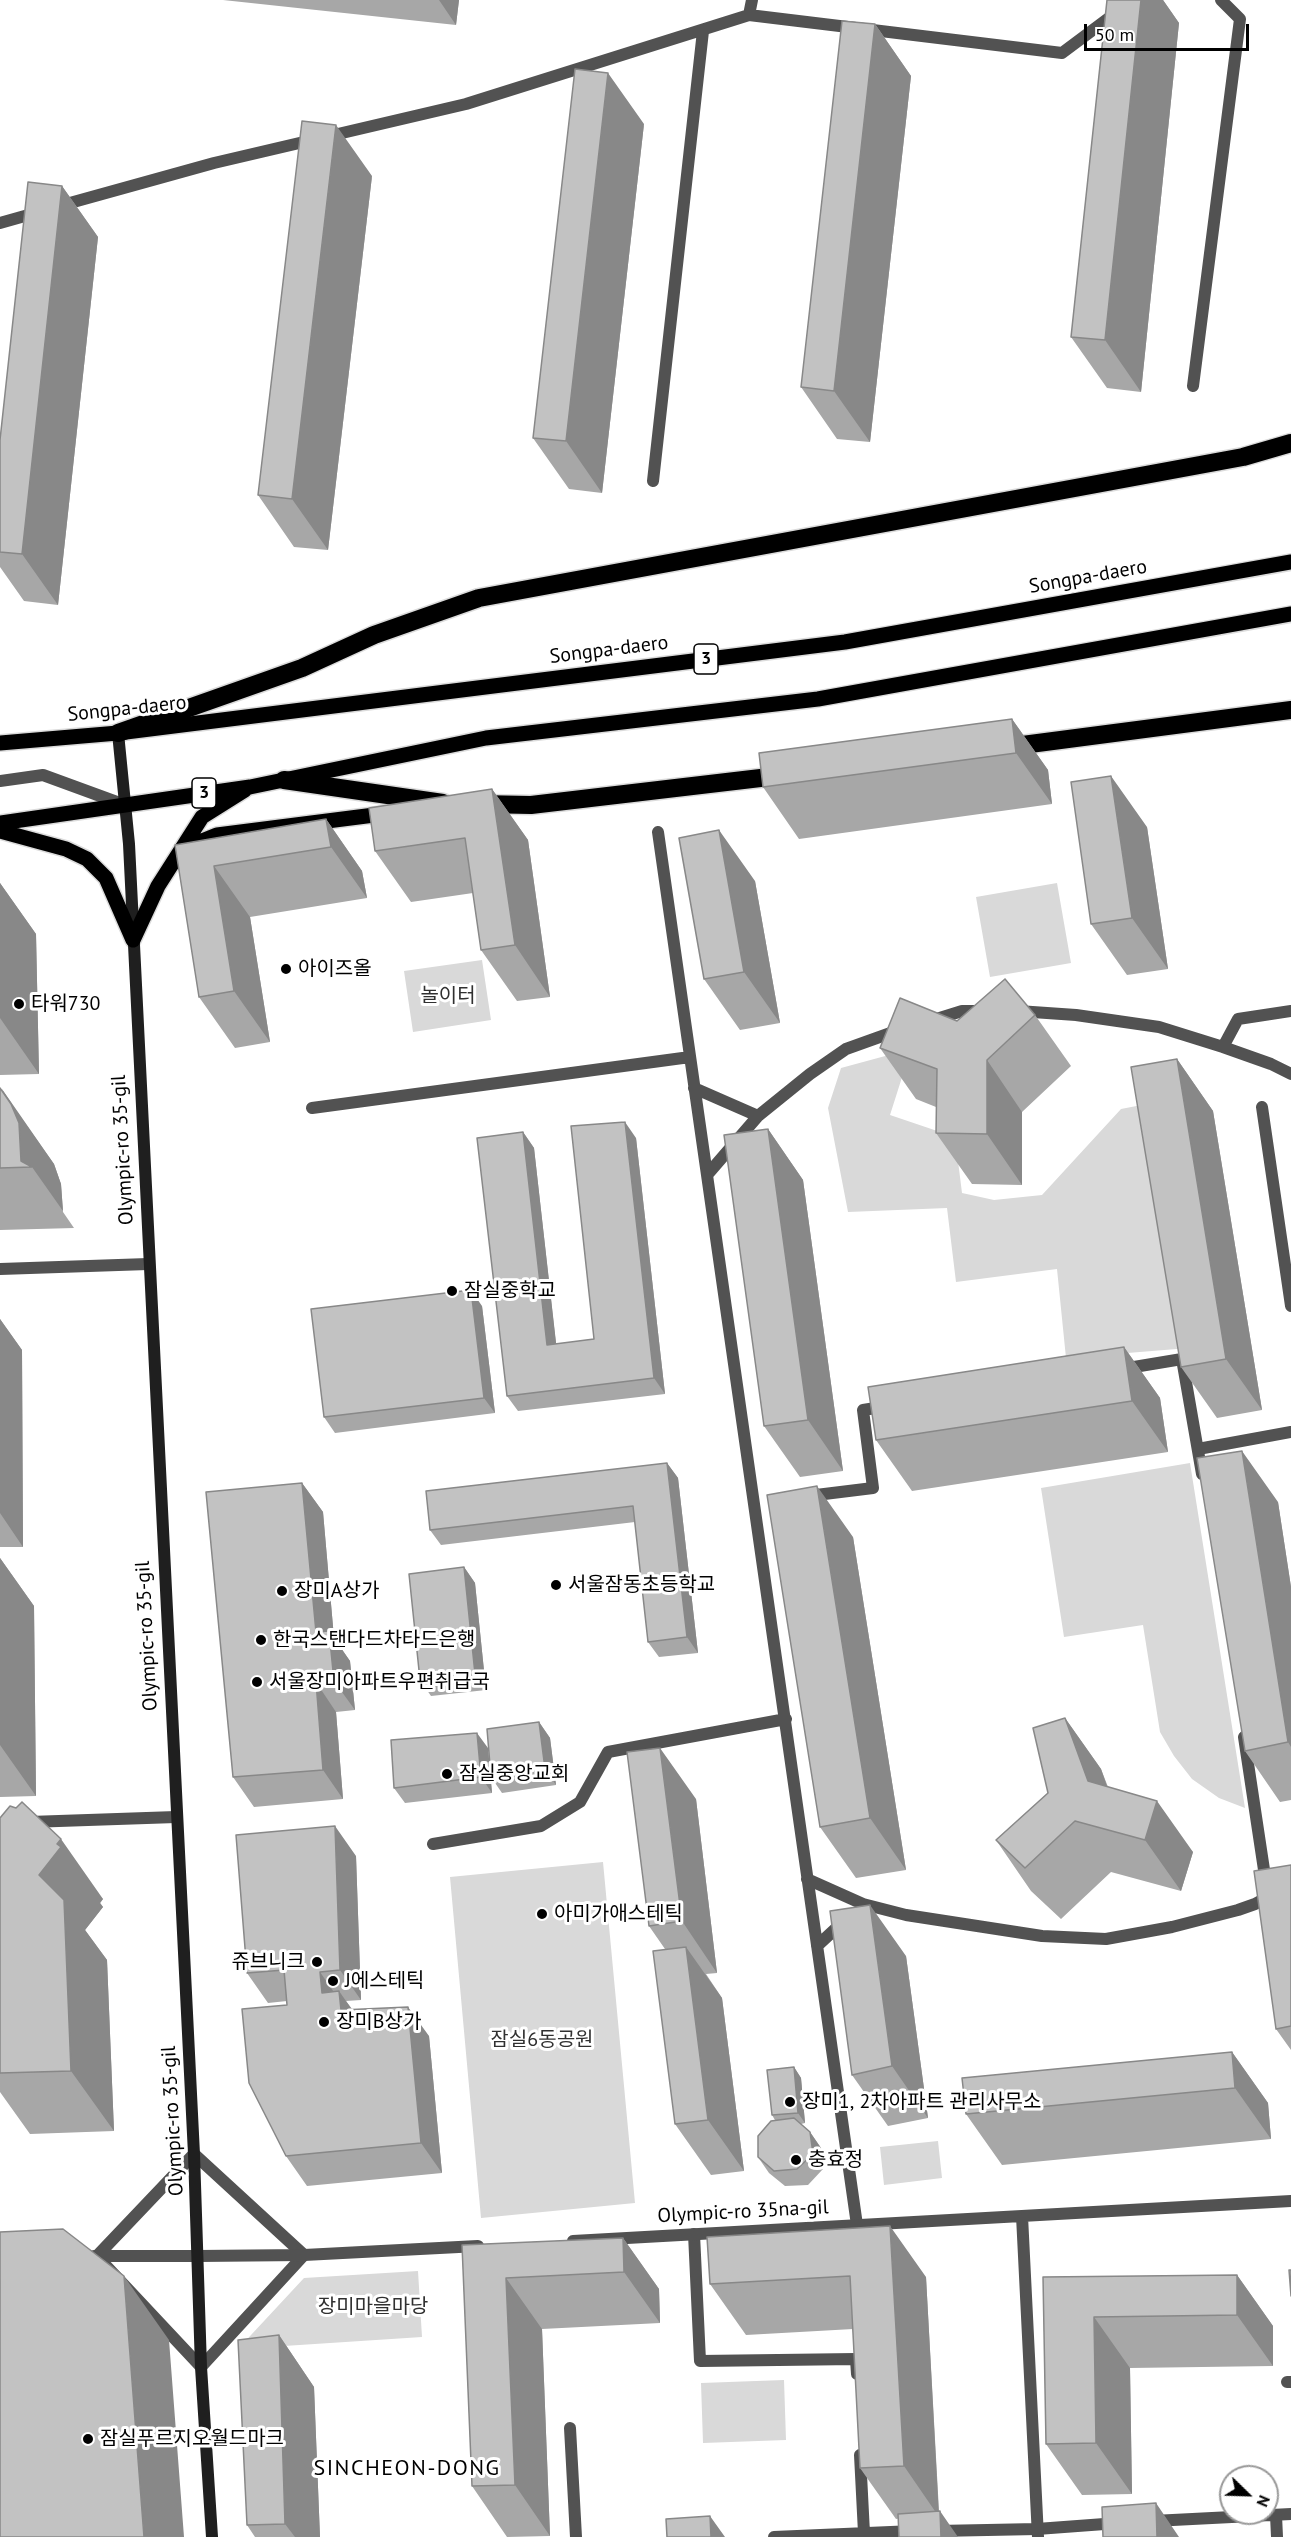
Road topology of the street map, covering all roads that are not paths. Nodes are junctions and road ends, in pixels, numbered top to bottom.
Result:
1 (752, 0) edge
2 (1133, 0) edge
3 (1221, 0) edge
4 (749, 15) junction
5 (703, 31) junction
6 (0, 223) edge
7 (1193, 386) dead end
8 (1291, 443) edge
9 (653, 481) dead end
10 (1291, 562) edge
11 (1291, 614) edge
12 (1291, 710) edge
13 (118, 733) junction
14 (0, 742) edge
15 (986, 749) edge
16 (798, 774) edge
17 (284, 780) junction
18 (0, 782) edge
19 (250, 787) junction
20 (438, 803) junction
21 (125, 805) junction
22 (0, 823) edge
23 (0, 831) edge
24 (658, 832) dead end
25 (179, 850) junction
26 (133, 940) junction
27 (1291, 1011) edge
28 (1223, 1047) junction
29 (690, 1057) junction
30 (1291, 1074) edge
31 (694, 1088) junction
32 (1262, 1107) dead end
33 (312, 1108) dead end
34 (758, 1116) junction
35 (707, 1175) junction
36 (148, 1264) junction
37 (0, 1269) edge
38 (1291, 1306) edge
39 (1113, 1370) edge
40 (905, 1403) edge
41 (1291, 1432) edge
42 (1198, 1449) junction
43 (1203, 1484) edge
44 (797, 1497) edge
45 (786, 1719) junction
46 (1243, 1729) edge
47 (176, 1816) junction
48 (0, 1823) edge
49 (433, 1844) dead end
50 (807, 1879) junction
51 (1291, 1884) edge
52 (1268, 1897) junction
53 (863, 1904) junction
54 (817, 1946) junction
55 (194, 2154) junction
56 (1291, 2201) edge
57 (1022, 2216) junction
58 (857, 2225) junction
59 (694, 2234) junction
60 (555, 2242) edge
61 (486, 2246) edge
62 (304, 2255) junction
63 (91, 2256) junction
64 (198, 2256) junction
65 (201, 2367) junction
66 (857, 2382) edge
67 (570, 2428) dead end
68 (860, 2440) edge
69 (1219, 2518) edge
70 (864, 2532) junction
71 (1038, 2533) edge
72 (212, 2537) edge
73 (576, 2537) edge
74 (774, 2537) edge
75 (791, 2537) edge

1 - 4 street
2 - 4 street
3 - 7 street
4 - 5 street
5 - 6 street
5 - 9 street
8 - 13 highway
10 - 13 main road, Songpa-daero / 3
11 - 17 main road, 3
12 - 15 highway
13 - 14 main road, Songpa-daero / 3
13 - 21 street, Olympic-ro 35-gil
16 - 20 highway
17 - 19 main road, 3
17 - 20 highway
18 - 21 street
19 - 21 main road, 3
19 - 25 main road
20 - 25 main road
21 - 22 main road, 3
21 - 26 street, Olympic-ro 35-gil
23 - 26 main road
24 - 29 street
25 - 26 main road
26 - 36 street, Olympic-ro 35-gil
27 - 28 street
28 - 30 street
28 - 34 street
29 - 31 street
29 - 33 street
31 - 34 street
31 - 35 street
32 - 38 street
34 - 35 street
35 - 45 street
36 - 37 street
36 - 47 street, Olympic-ro 35-gil
39 - 42 street
40 - 44 street
41 - 42 street
42 - 43 street
45 - 49 street
45 - 50 street
46 - 52 street
47 - 48 street
47 - 55 street, Olympic-ro 35-gil
50 - 53 street
50 - 54 street
51 - 52 street
52 - 53 street
53 - 54 street
54 - 58 street
55 - 62 street
55 - 63 street
55 - 64 street, Olympic-ro 35-gil
56 - 57 street, Olympic-ro 35na-gil
57 - 58 street, Olympic-ro 35na-gil
57 - 71 street
58 - 59 street, Olympic-ro 35na-gil
59 - 60 street, Olympic-ro 35na-gil
59 - 66 street
61 - 62 street
62 - 64 street
62 - 65 street
63 - 64 street
63 - 65 street
64 - 65 street, Olympic-ro 35-gil
65 - 72 street, Olympic-ro 35-gil
67 - 73 street
68 - 70 street
69 - 71 street
70 - 71 street
70 - 75 street
74 - 75 street

